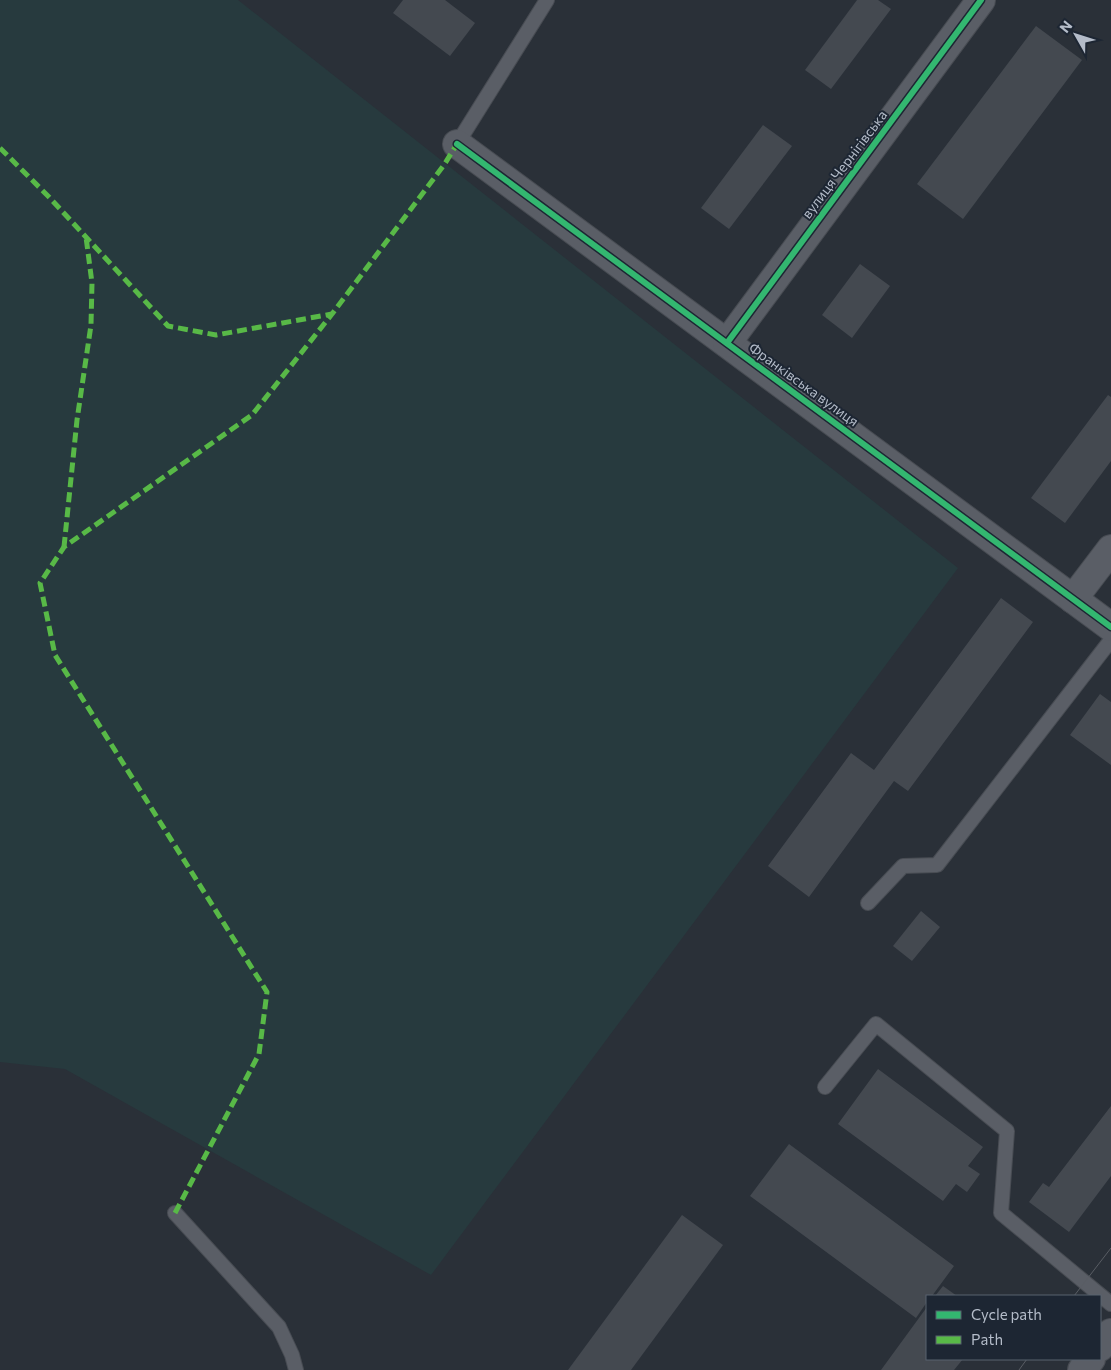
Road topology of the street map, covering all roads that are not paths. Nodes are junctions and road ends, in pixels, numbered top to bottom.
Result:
1 (547, 0) edge
2 (982, 0) edge
3 (457, 144) joint
4 (727, 343) junction
5 (1111, 549) edge
6 (1073, 599) junction
7 (1111, 627) edge
8 (1111, 640) edge
9 (868, 903) dead end
10 (825, 1087) dead end
11 (176, 1213) dead end
12 (1100, 1295) edge
13 (1101, 1296) edge
14 (1111, 1304) edge
15 (1111, 1332) edge
16 (1101, 1346) edge
17 (1090, 1360) edge
18 (296, 1370) edge
19 (1082, 1370) edge

1 - 3 lane
2 - 4 street, вулиця Чернігівська
3 - 4 street, Франківська вулиця
4 - 6 street, Франківська вулиця
5 - 6 street
6 - 7 street, Франківська вулиця
8 - 9 lane
10 - 12 lane
11 - 18 lane
13 - 14 lane
15 - 16 street
17 - 19 street

